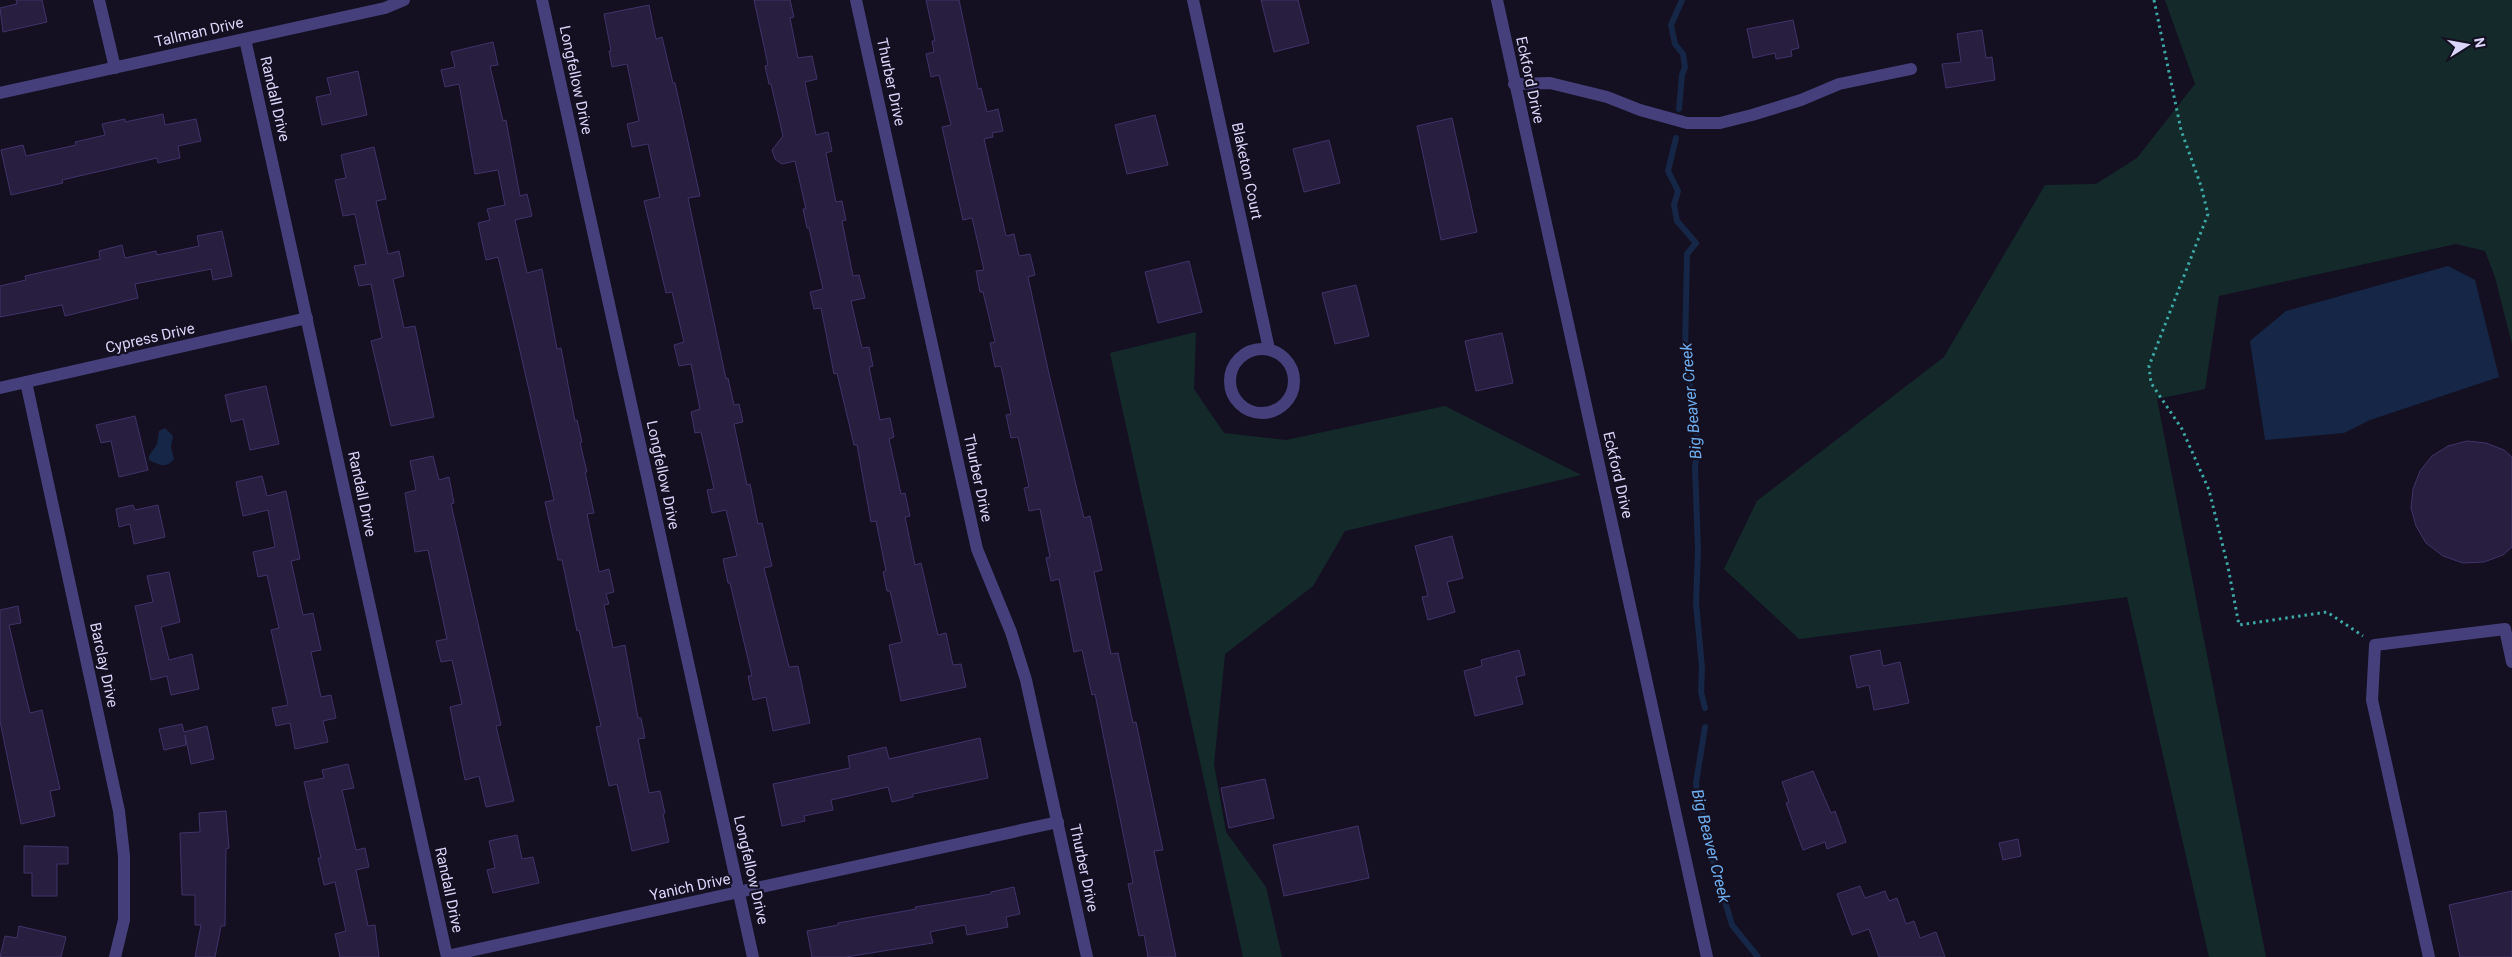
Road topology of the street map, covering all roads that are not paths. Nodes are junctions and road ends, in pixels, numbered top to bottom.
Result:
1 (100, 0) edge
2 (404, 0) edge
3 (542, 0) edge
4 (856, 0) edge
5 (1193, 0) edge
6 (1497, 0) edge
7 (245, 38) junction
8 (115, 68) junction
9 (1911, 69) dead end
10 (1514, 84) junction
11 (0, 93) edge
12 (307, 318) junction
13 (1269, 349) junction
14 (26, 382) junction
15 (0, 388) edge
16 (2512, 662) edge
17 (1058, 822) junction
18 (740, 893) junction
19 (115, 957) edge
20 (447, 957) edge
21 (754, 957) edge
22 (1087, 957) edge
23 (1707, 957) edge
24 (2429, 957) edge

1 - 8 street
2 - 7 street, Tallman Drive
3 - 18 street, Longfellow Drive
4 - 17 street, Thurber Drive
5 - 13 street, Blaketon Court
6 - 10 street, Eckford Drive
7 - 8 street, Tallman Drive
7 - 12 street, Randall Drive
8 - 11 street, Tallman Drive
9 - 10 street
10 - 23 street, Eckford Drive
12 - 14 street, Cypress Drive
12 - 20 street, Randall Drive
13 - 13 street
14 - 15 street, Cypress Drive
14 - 19 street, Barclay Drive
16 - 24 street
17 - 18 street, Yanich Drive
17 - 22 street, Thurber Drive
18 - 20 street, Yanich Drive
18 - 21 street, Longfellow Drive

